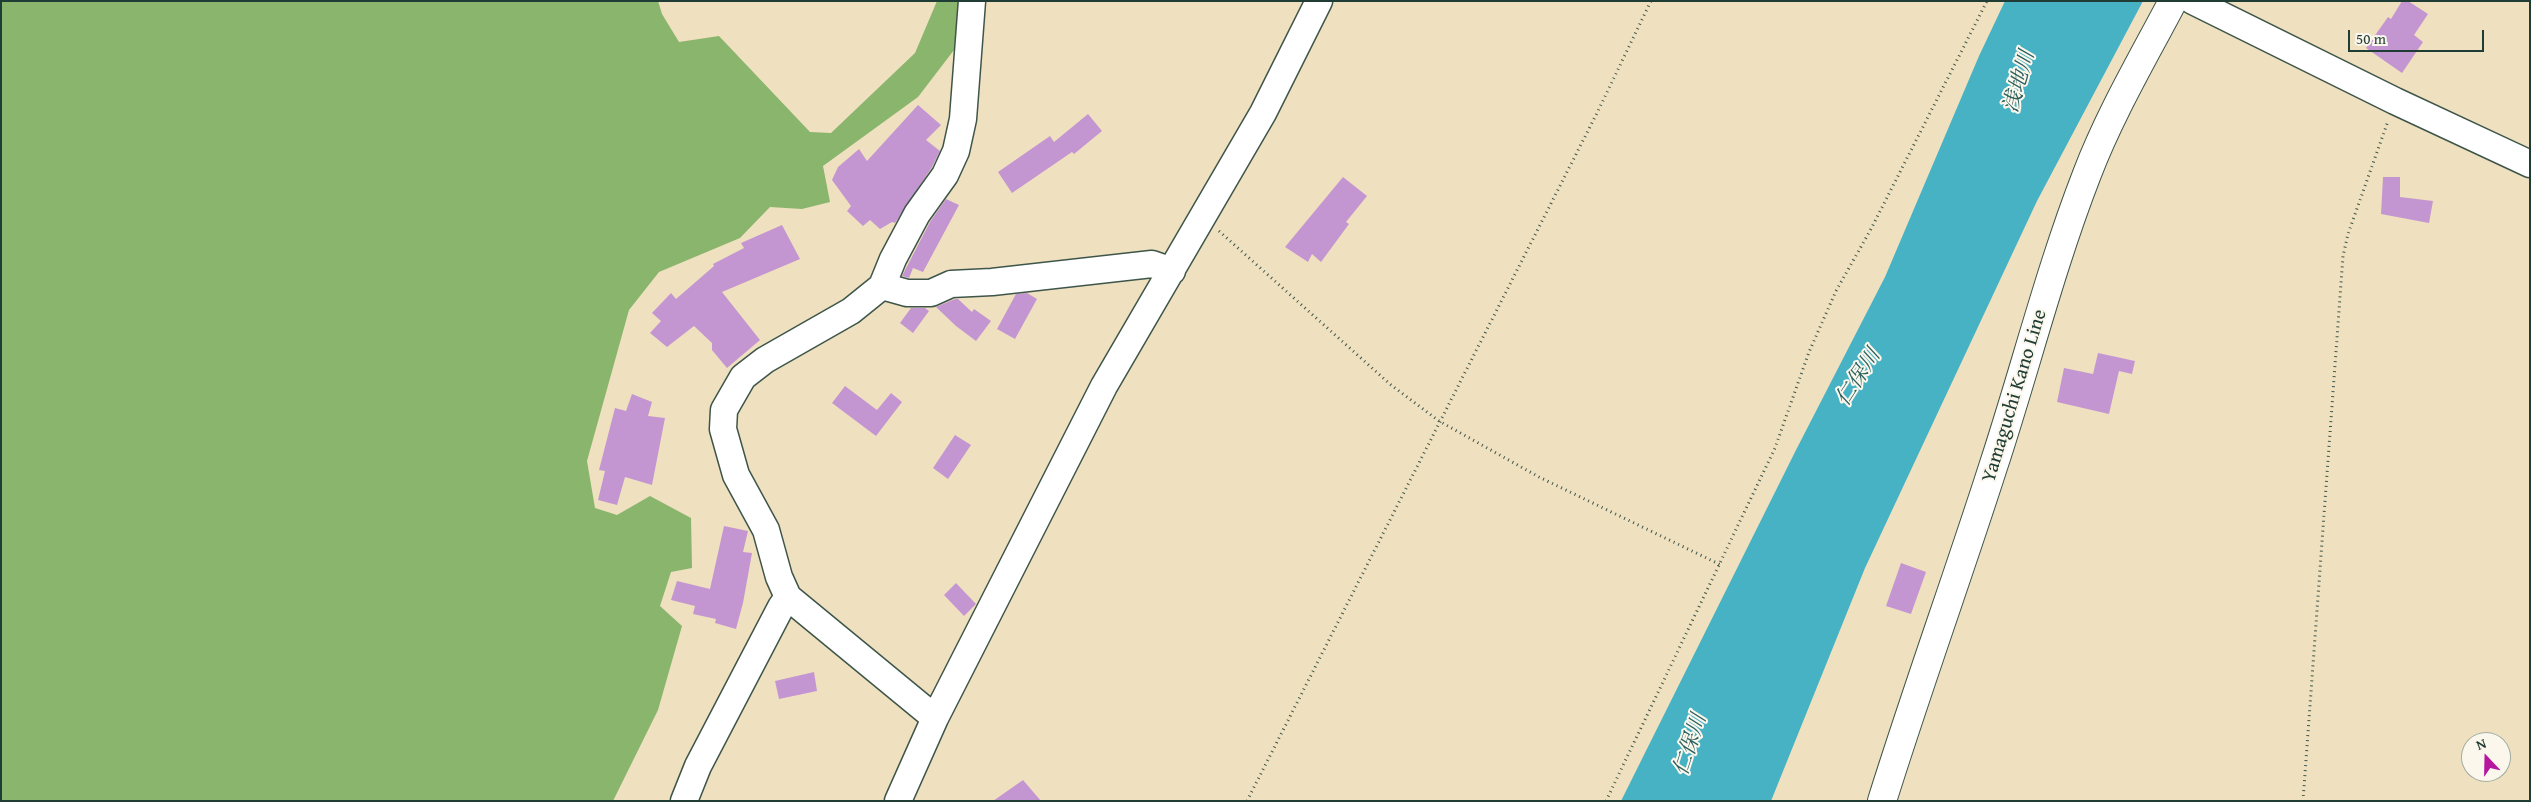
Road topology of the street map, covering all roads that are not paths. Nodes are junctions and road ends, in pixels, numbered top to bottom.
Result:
1 (972, 1) edge
2 (1318, 1) edge
3 (2173, 1) edge
4 (2193, 1) edge
5 (2530, 164) edge
6 (1172, 271) junction
7 (882, 286) junction
8 (788, 597) junction
9 (935, 718) junction
10 (905, 798) edge
11 (684, 801) edge
12 (1882, 801) edge

1 - 7 street
2 - 6 street
3 - 12 main road, Yamaguchi Kano Line
4 - 5 street
6 - 7 street
6 - 9 street
7 - 8 street
8 - 9 street
8 - 11 street
9 - 10 street

